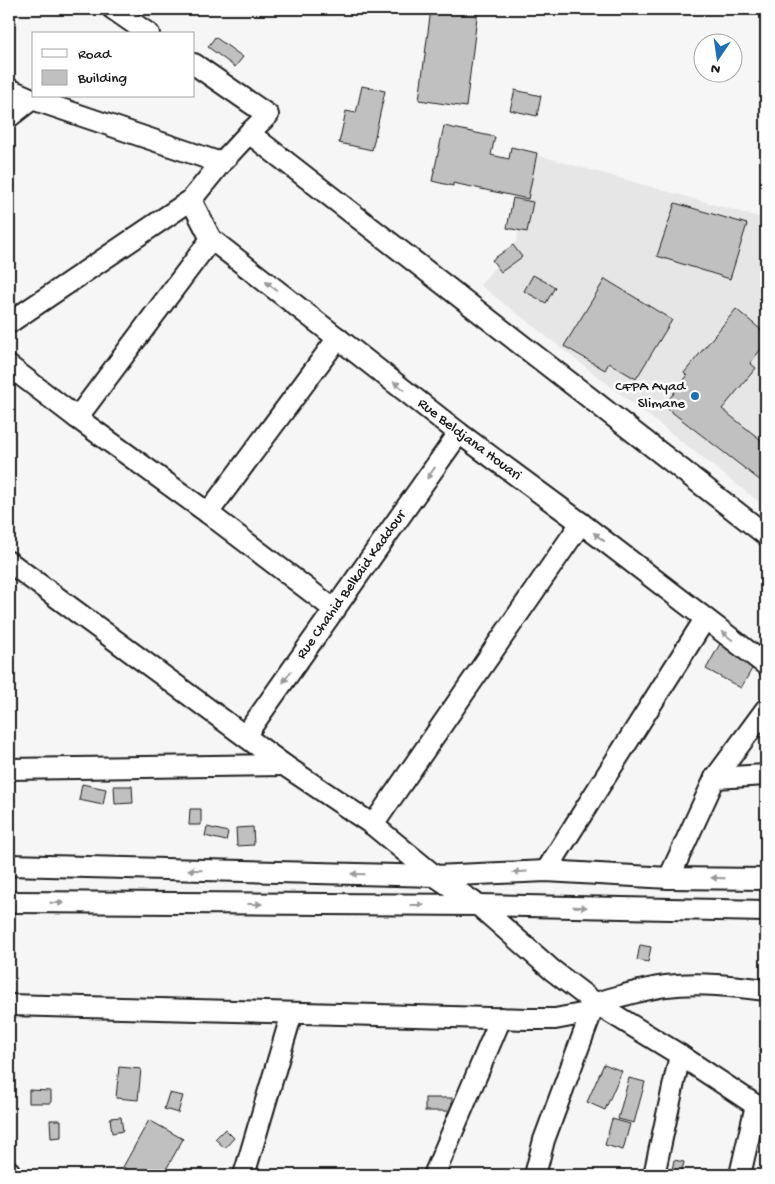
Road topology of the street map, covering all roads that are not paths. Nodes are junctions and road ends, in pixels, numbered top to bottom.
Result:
1 (113, 9) edge
2 (146, 32) edge
3 (195, 65) edge
4 (9, 89) edge
5 (32, 99) junction
6 (9, 117) edge
7 (249, 133) junction
8 (221, 164) junction
9 (191, 200) junction
10 (211, 239) junction
11 (9, 323) edge
12 (338, 338) junction
13 (9, 366) edge
14 (77, 418) junction
15 (459, 433) junction
16 (208, 513) junction
17 (581, 523) junction
18 (766, 535) edge
19 (9, 562) edge
20 (335, 610) junction
21 (705, 619) junction
22 (766, 665) edge
23 (766, 710) edge
24 (245, 736) junction
25 (284, 765) junction
26 (9, 769) edge
27 (766, 775) edge
28 (715, 778) junction
29 (373, 825) junction
30 (9, 865) edge
31 (546, 871) junction
32 (435, 876) junction
33 (669, 878) junction
34 (766, 879) edge
35 (9, 902) edge
36 (478, 905) junction
37 (766, 911) edge
38 (766, 990) edge
39 (9, 1005) edge
40 (593, 1007) junction
41 (292, 1013) junction
42 (501, 1018) junction
43 (680, 1055) junction
44 (761, 1109) edge
45 (9, 1171) edge
46 (10, 1175) edge
47 (244, 1175) edge
48 (434, 1175) edge
49 (535, 1175) edge
50 (654, 1175) edge
51 (740, 1175) edge

1 - 2 street
3 - 7 street
4 - 5 street
5 - 6 street
5 - 8 street
7 - 8 street
7 - 18 street
8 - 9 street
9 - 10 street, Rue Beldjana Houari
9 - 11 street
12 -> 10 street, Rue Beldjana Houari
10 - 14 street
15 -> 12 street, Rue Beldjana Houari
12 - 16 street
13 - 14 street
14 - 16 street
15 - 17 street, Rue Beldjana Houari
15 -> 20 street, Rue Chahid Belkaid Kaddour
16 - 20 street
21 -> 17 street, Rue Beldjana Houari
17 - 29 street
19 - 24 street
20 -> 24 street, Rue Chahid Belkaid Kaddour
22 -> 21 street, Rue Beldjana Houari
21 - 31 street
23 - 28 street
24 - 25 street
25 - 26 street
25 - 29 street
27 - 28 street
28 - 33 street
29 - 32 street
32 -> 30 street
31 -> 32 street
31 - 33 street
32 - 36 street
34 -> 33 street
35 -> 36 street
36 -> 37 street
36 - 40 street
38 - 40 street
39 - 41 street
40 - 42 street
40 - 43 street
40 - 49 street
41 - 42 street
41 - 47 street
42 - 48 street
43 - 44 street
43 - 50 street
44 - 51 street
45 - 46 street

